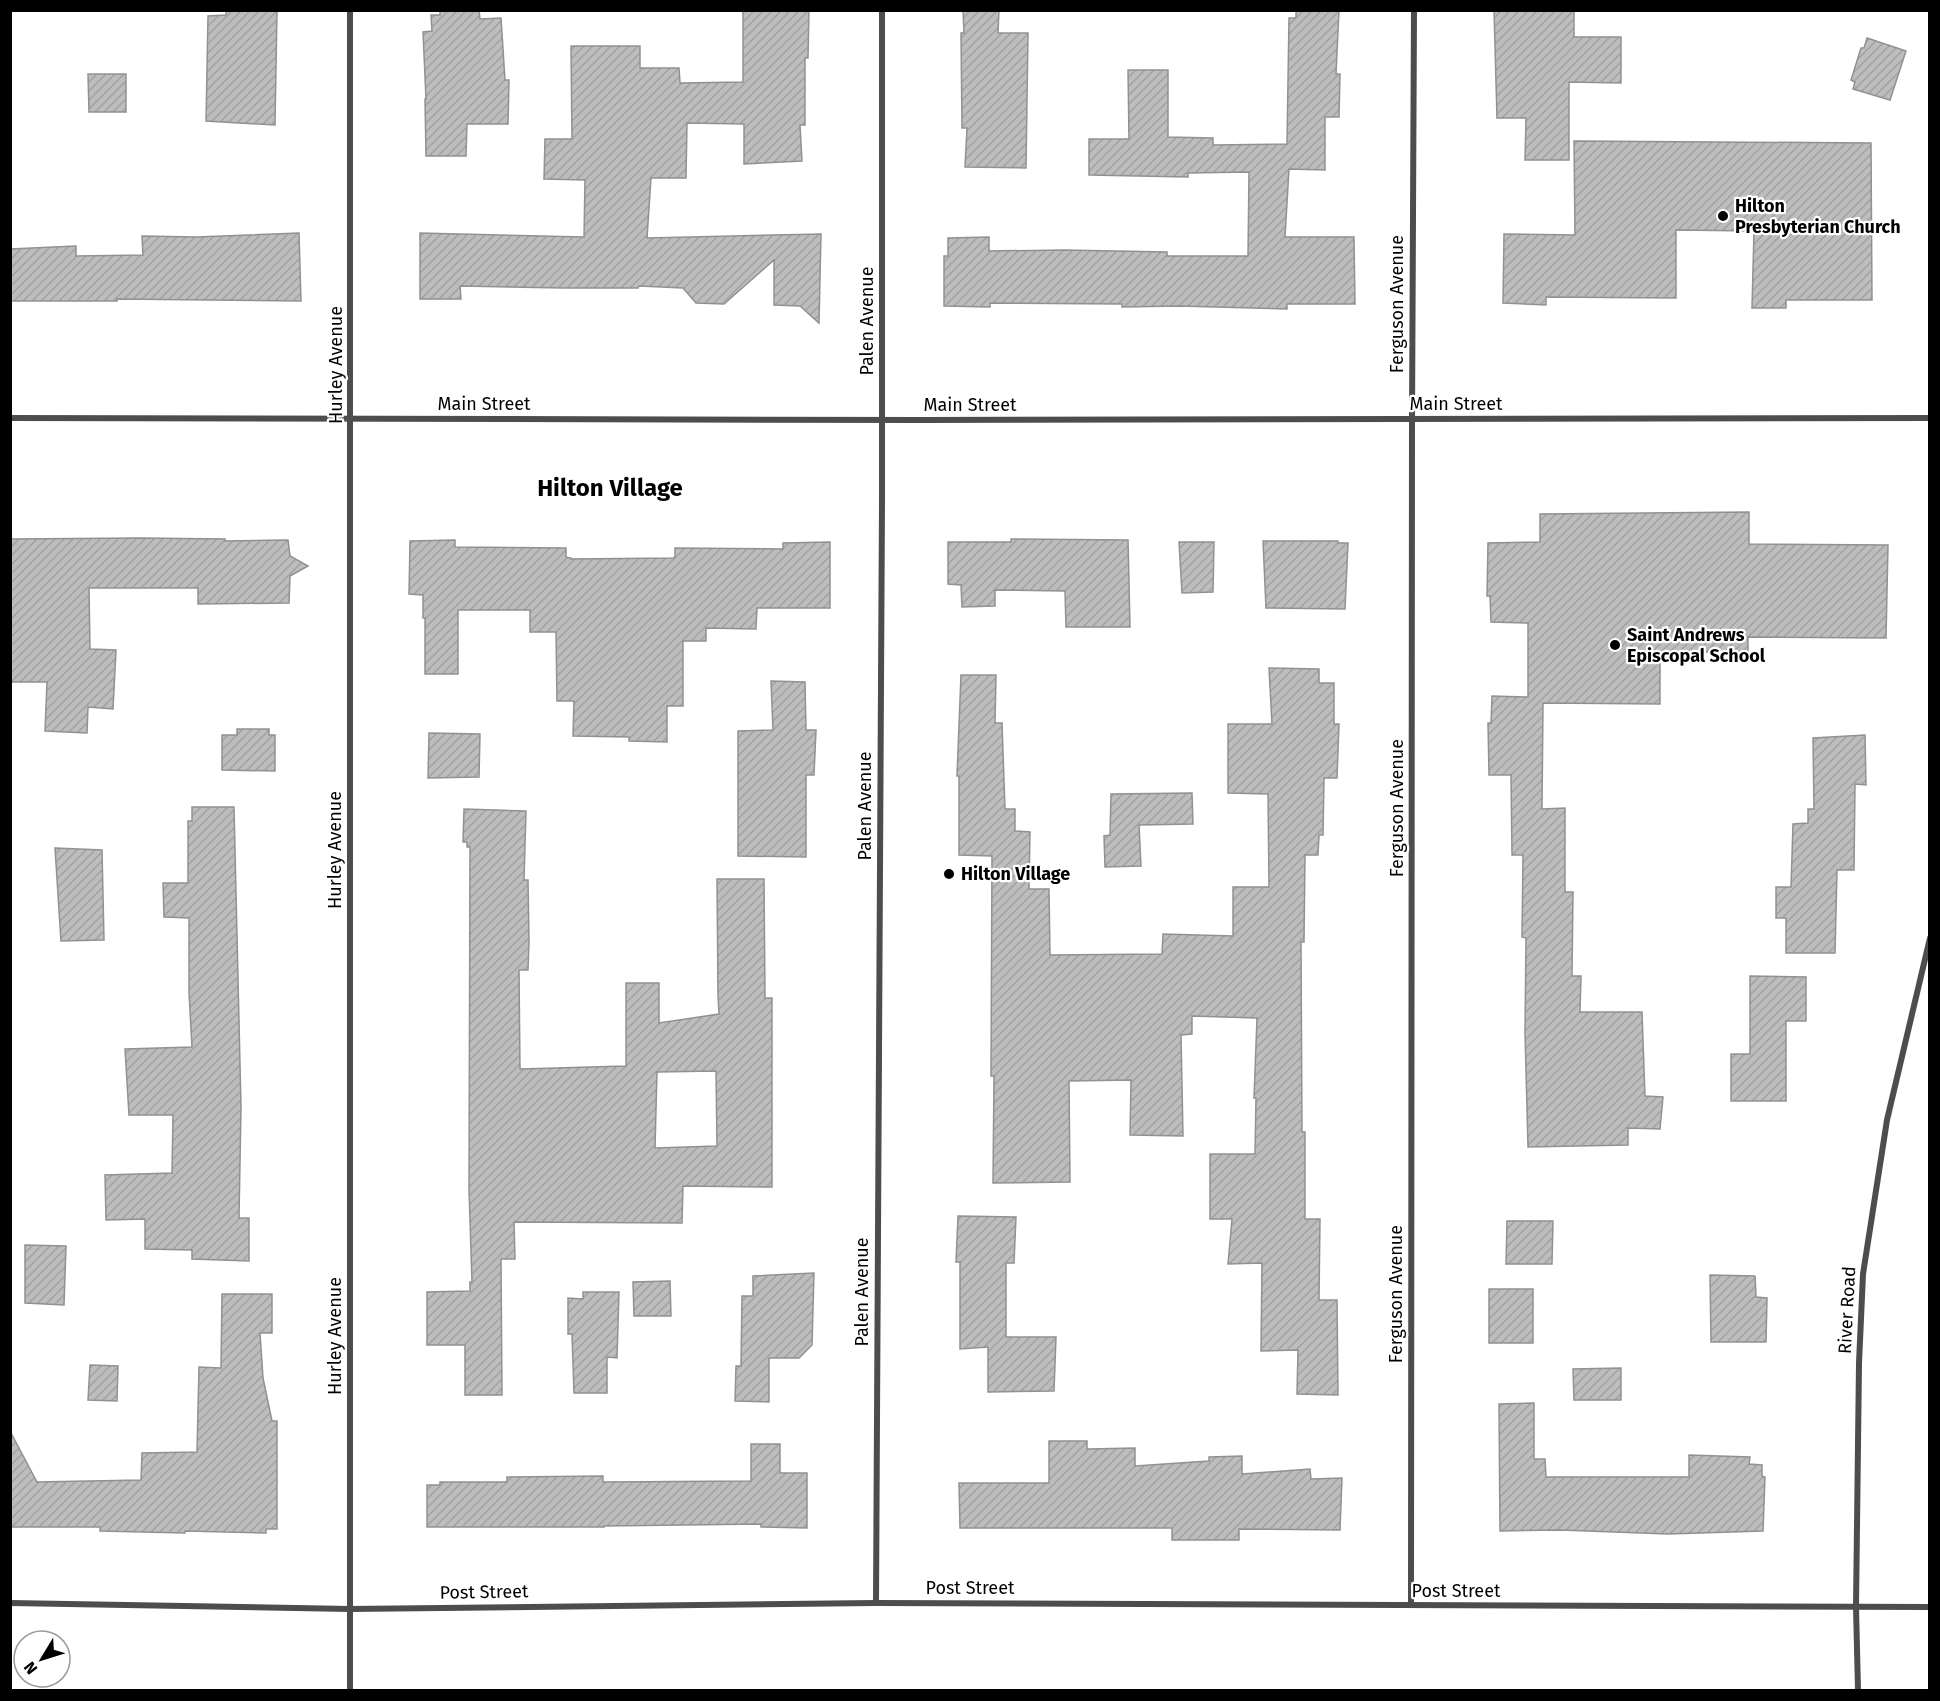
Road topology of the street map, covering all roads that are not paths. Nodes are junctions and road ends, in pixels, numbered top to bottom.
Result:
1 (350, 10) edge
2 (882, 10) edge
3 (1414, 10) edge
4 (10, 418) edge
5 (1929, 418) edge
6 (351, 419) junction
7 (882, 420) junction
8 (1412, 420) junction
9 (1929, 938) edge
10 (10, 1603) edge
11 (876, 1603) junction
12 (1411, 1605) junction
13 (1856, 1607) junction
14 (1929, 1607) edge
15 (350, 1609) junction
16 (350, 1690) edge
17 (1858, 1690) edge

1 - 6 street, Hurley Avenue
2 - 7 street, Palen Avenue
3 - 8 street, Ferguson Avenue
4 - 6 street, Main Street
5 - 8 street, Main Street
6 - 7 street, Main Street
6 - 15 street, Hurley Avenue
7 - 8 street, Main Street
7 - 11 street, Palen Avenue
8 - 12 street, Ferguson Avenue
9 - 13 street, River Road
10 - 15 street, Post Street
11 - 12 street, Post Street
11 - 15 street, Post Street
12 - 13 street, Post Street
13 - 14 street, Post Street
13 - 17 street, River Road
15 - 16 street, Hurley Avenue

